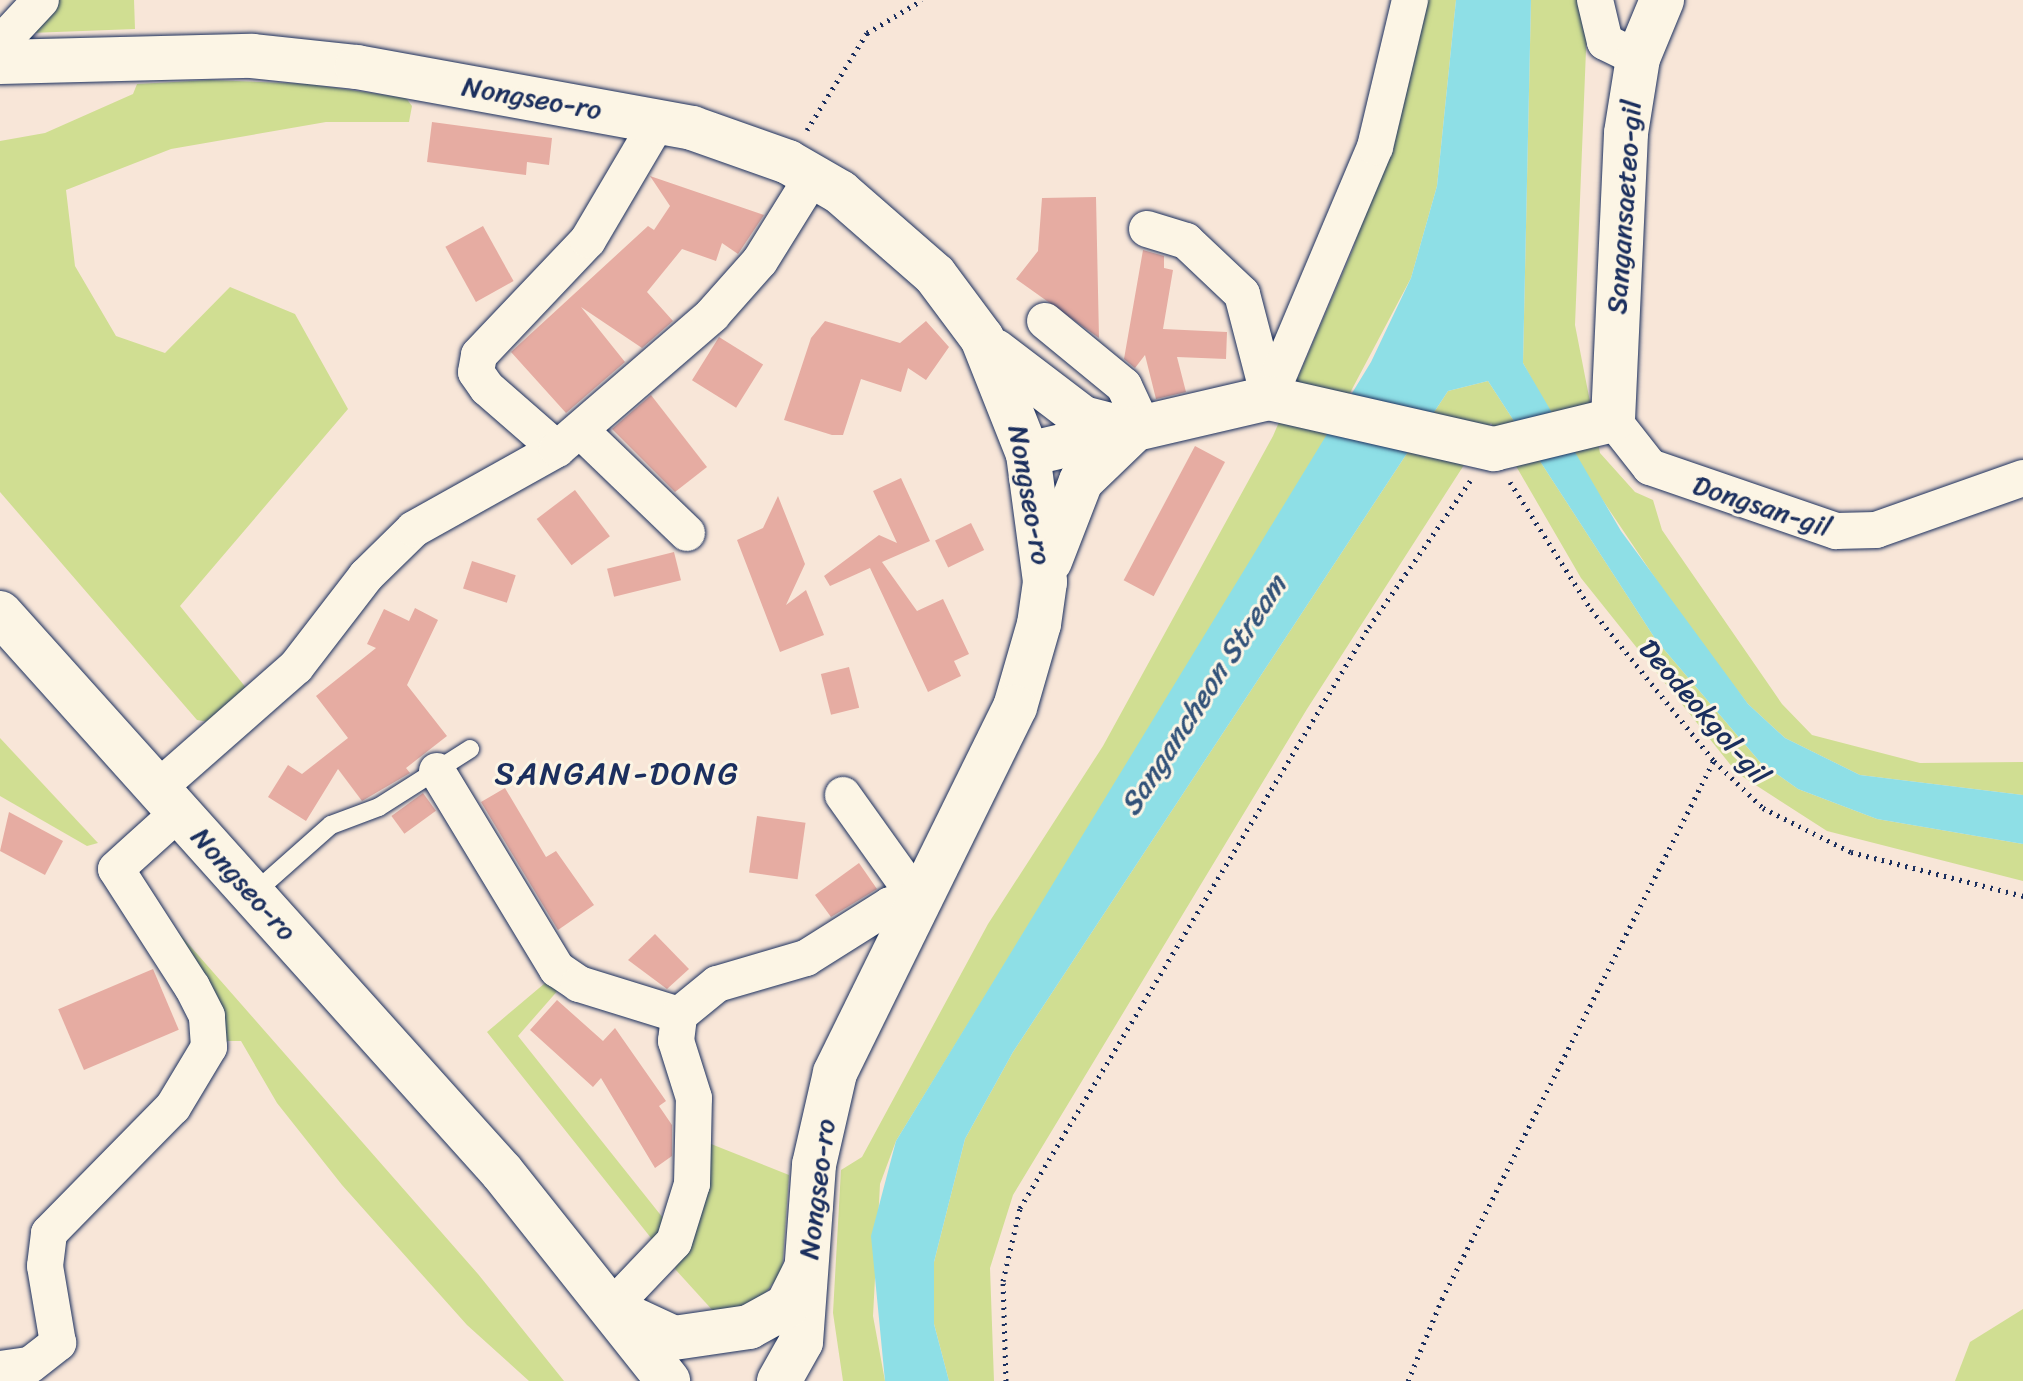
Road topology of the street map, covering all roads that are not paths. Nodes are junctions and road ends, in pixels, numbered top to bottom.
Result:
1 (41, 0) edge
2 (1410, 0) edge
3 (1595, 0) edge
4 (1662, 0) edge
5 (0, 44) edge
6 (1638, 58) junction
7 (0, 62) edge
8 (658, 121) junction
9 (800, 169) junction
10 (1147, 229) dead end
11 (1045, 321) dead end
12 (982, 338) junction
13 (1279, 398) junction
14 (1604, 422) junction
15 (1140, 430) junction
16 (569, 440) junction
17 (1028, 454) junction
18 (2023, 478) edge
19 (687, 533) dead end
20 (1045, 582) junction
21 (0, 613) edge
22 (470, 749) dead end
23 (437, 771) junction
24 (843, 795) dead end
25 (168, 800) junction
26 (253, 894) junction
27 (918, 900) junction
28 (679, 1015) junction
29 (807, 1260) junction
30 (805, 1304) junction
31 (613, 1306) junction
32 (0, 1369) edge
33 (668, 1381) edge
34 (779, 1381) edge
35 (815, 1381) edge

1 - 5 street
2 - 13 street
3 - 6 street
4 - 6 street, Sangansaeteo-gil
6 - 14 street, Sangansaeteo-gil
7 - 8 street, Nongseo-ro
8 - 9 street, Nongseo-ro
8 - 16 street
9 - 12 street, Nongseo-ro
9 - 16 street
10 - 13 street
11 - 15 street
12 - 15 street
12 - 17 street, Nongseo-ro
13 - 14 street
13 - 15 street
14 - 18 street, Dongsan-gil
15 - 17 street
15 - 20 street
16 - 19 street
16 - 25 street
17 - 20 street, Nongseo-ro
20 - 27 street, Nongseo-ro
21 - 25 street, Nongseo-ro
22 - 23 lane
23 - 26 lane
23 - 28 street
24 - 27 street
25 - 26 street, Nongseo-ro
25 - 32 street
26 - 31 street, Nongseo-ro
27 - 28 street
27 - 29 street, Nongseo-ro
28 - 31 street
29 - 30 street, Nongseo-ro
29 - 31 street
30 - 34 street, Nongseo-ro
30 - 35 street
31 - 33 street, Nongseo-ro

